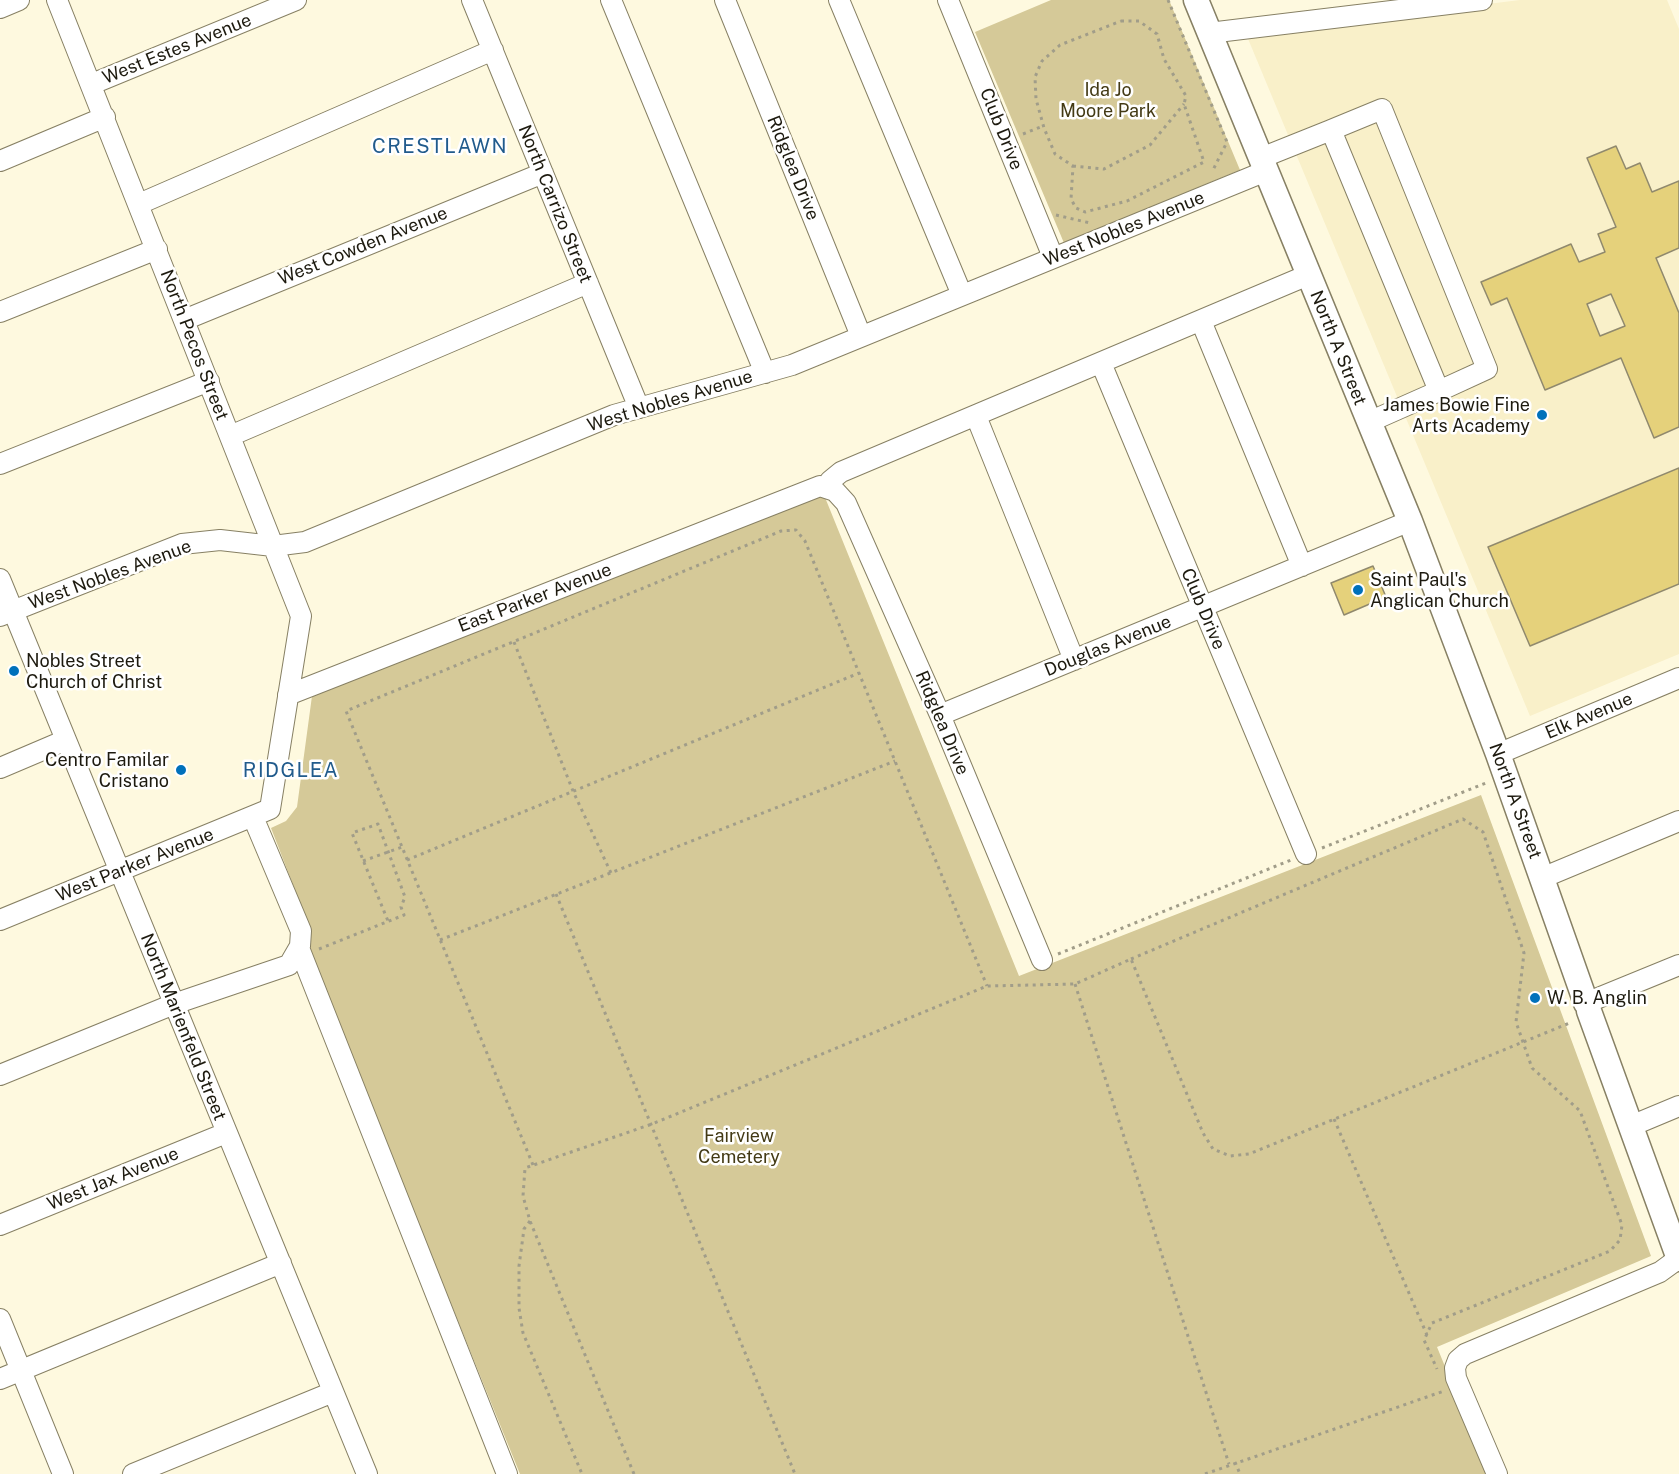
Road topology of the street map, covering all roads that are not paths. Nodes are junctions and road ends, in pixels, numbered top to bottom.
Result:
1 (19, 0) edge
2 (57, 0) edge
3 (296, 0) edge
4 (472, 0) edge
5 (611, 0) edge
6 (724, 0) edge
7 (839, 0) edge
8 (948, 0) edge
9 (1196, 0) edge
10 (1482, 0) edge
11 (0, 8) edge
12 (1209, 33) junction
13 (493, 50) junction
14 (92, 84) junction
15 (105, 117) junction
16 (1331, 130) junction
17 (0, 161) edge
18 (1263, 165) junction
19 (543, 173) junction
20 (139, 204) junction
21 (157, 249) junction
22 (1053, 257) junction
23 (1308, 275) junction
24 (588, 283) junction
25 (962, 294) junction
26 (0, 312) edge
27 (184, 320) junction
28 (1201, 321) junction
29 (861, 336) junction
30 (1101, 363) junction
31 (765, 373) junction
32 (208, 381) junction
33 (1439, 391) junction
34 (639, 408) junction
35 (976, 416) junction
36 (1369, 422) junction
37 (230, 436) junction
38 (0, 464) edge
39 (831, 490) junction
40 (1410, 521) junction
41 (273, 546) junction
42 (1302, 566) junction
43 (0, 579) edge
44 (1202, 607) junction
45 (7, 613) edge
46 (1074, 660) junction
47 (1679, 678) edge
48 (288, 695) junction
49 (939, 715) junction
50 (66, 740) junction
51 (1502, 764) junction
52 (0, 768) edge
53 (262, 813) junction
54 (1679, 821) edge
55 (1306, 854) road end
56 (120, 871) junction
57 (1542, 878) junction
58 (0, 920) edge
59 (307, 950) junction
60 (1042, 960) road end
61 (1679, 964) edge
62 (174, 1004) junction
63 (1588, 1007) junction
64 (0, 1075) edge
65 (1679, 1106) edge
66 (1631, 1126) junction
67 (226, 1133) junction
68 (0, 1225) edge
69 (1679, 1259) edge
70 (281, 1263) junction
71 (0, 1319) edge
72 (21, 1371) junction
73 (0, 1379) edge
74 (333, 1392) junction
75 (63, 1474) edge
76 (133, 1474) edge
77 (367, 1474) edge
78 (507, 1474) edge
79 (1497, 1474) edge

1 - 11 street
2 - 14 street, North Pecos Street
3 - 14 street, West Estes Avenue
4 - 13 street, North Carrizo Street
5 - 31 street
6 - 29 street, Ridglea Drive
7 - 25 street
8 - 22 street, Club Drive
9 - 12 main road, North A Street
10 - 12 street
12 - 18 main road, North A Street
13 - 19 street, North Carrizo Street
13 - 20 street
14 - 15 street, North Pecos Street
15 - 17 street
15 - 20 street, North Pecos Street
16 - 18 street, West Nobles Avenue
16 - 33 street
16 - 33 street, West Nobles Avenue
18 - 22 street, West Nobles Avenue
18 - 23 main road, North A Street
19 - 24 street, North Carrizo Street
19 - 27 street, West Cowden Avenue
20 - 21 street, North Pecos Street
21 - 26 street
21 - 27 street, North Pecos Street
22 - 25 street, West Nobles Avenue
23 - 28 street
23 - 36 main road, North A Street
24 - 34 street, North Carrizo Street
24 - 37 street
25 - 29 street, West Nobles Avenue
27 - 32 street, North Pecos Street
28 - 30 street
28 - 42 street
29 - 31 street, West Nobles Avenue
30 - 35 street
30 - 44 street, Club Drive
31 - 34 street, West Nobles Avenue
32 - 37 street, North Pecos Street
32 - 38 street
33 - 36 street
34 - 41 street, West Nobles Avenue
35 - 39 street
35 - 46 street
36 - 40 main road, North A Street
37 - 41 street, North Pecos Street
39 - 48 street, East Parker Avenue
39 - 49 street, Ridglea Drive
40 - 42 street, Douglas Avenue
40 - 51 main road, North A Street
41 - 45 street, West Nobles Avenue
41 - 48 street, North Pecos Street
42 - 44 street, Douglas Avenue
43 - 45 street, North Marienfeld Street
44 - 46 street, Douglas Avenue
44 - 55 street, Club Drive
45 - 50 street, North Marienfeld Street
46 - 49 street, Douglas Avenue
47 - 51 street, Elk Avenue
48 - 53 street
49 - 60 street, Ridglea Drive
50 - 52 street
50 - 56 street, North Marienfeld Street
51 - 57 main road, North A Street
53 - 56 street, West Parker Avenue
53 - 59 street
54 - 57 street
56 - 58 street, West Parker Avenue
56 - 62 street, North Marienfeld Street
57 - 63 main road, North A Street
59 - 62 street
59 - 78 street
61 - 63 street
62 - 64 street
62 - 67 street, North Marienfeld Street
63 - 66 main road, North A Street
65 - 66 street
66 - 69 main road, North A Street
67 - 68 street, West Jax Avenue
67 - 70 street, North Marienfeld Street
69 - 79 street
70 - 72 street
70 - 74 street, North Marienfeld Street
71 - 72 street
72 - 73 street
72 - 75 street
74 - 76 street
74 - 77 street, North Marienfeld Street

